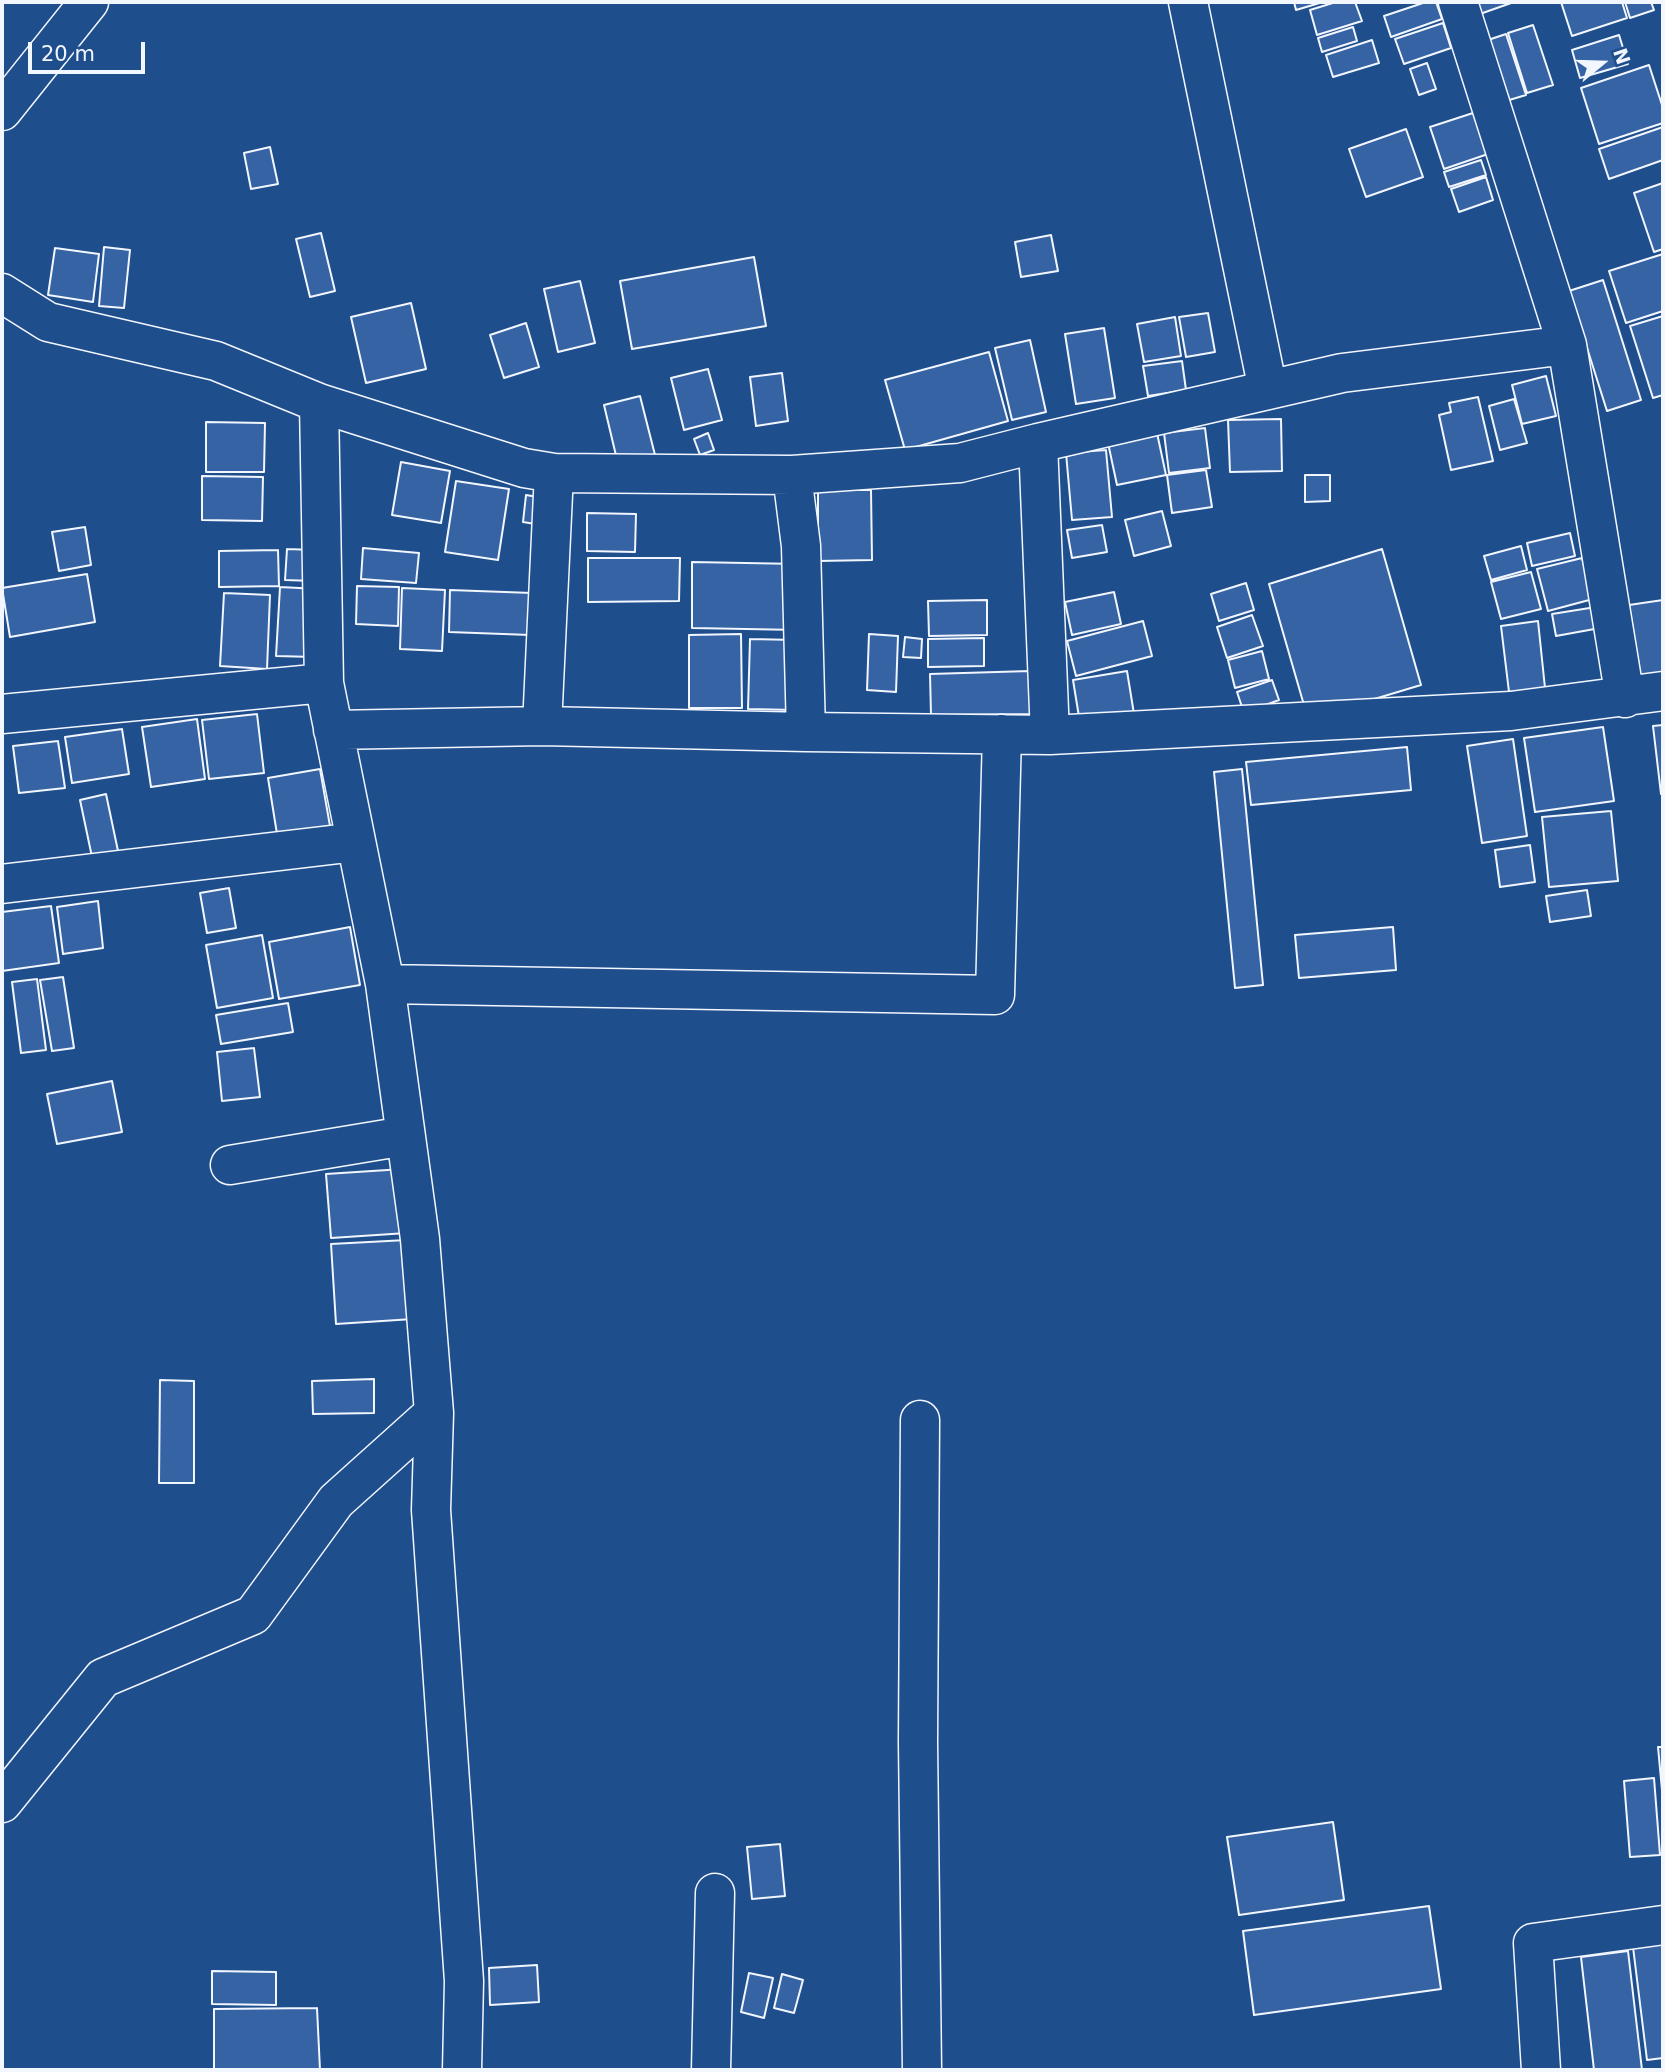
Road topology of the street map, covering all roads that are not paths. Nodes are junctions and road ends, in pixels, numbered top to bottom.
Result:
1 (89, 2) edge
2 (1188, 2) edge
3 (1458, 2) edge
4 (2, 111) edge
5 (2, 292) edge
6 (1567, 345) junction
7 (1268, 390) junction
8 (319, 403) junction
9 (1038, 443) junction
10 (554, 472) junction
11 (792, 475) junction
12 (324, 683) junction
13 (1663, 691) edge
14 (1625, 698) junction
15 (2, 714) edge
16 (542, 726) junction
17 (333, 730) junction
18 (806, 733) junction
19 (1002, 734) junction
20 (1049, 735) junction
21 (356, 842) junction
22 (2, 884) edge
23 (385, 984) junction
24 (405, 1136) junction
25 (230, 1165) dead end
26 (435, 1413) junction
27 (920, 1420) dead end
28 (2, 1803) edge
29 (715, 1893) dead end
30 (1663, 1925) edge
31 (462, 2070) edge
32 (711, 2070) edge
33 (922, 2070) edge
34 (1541, 2070) edge

1 - 4 street
2 - 7 street
3 - 6 street
5 - 8 street
6 - 7 street
6 - 14 street
7 - 9 street
8 - 10 street
8 - 12 street
9 - 11 street
9 - 20 street
10 - 11 street
10 - 16 street
11 - 18 street
12 - 15 street
12 - 17 street
13 - 14 street
14 - 20 street
16 - 17 street
16 - 18 street
17 - 21 street
18 - 19 street
19 - 20 street
19 - 23 street
21 - 22 street
21 - 23 street
23 - 24 street
24 - 25 street
24 - 26 street
26 - 28 street
26 - 31 street
27 - 33 street
29 - 32 street
30 - 34 street

